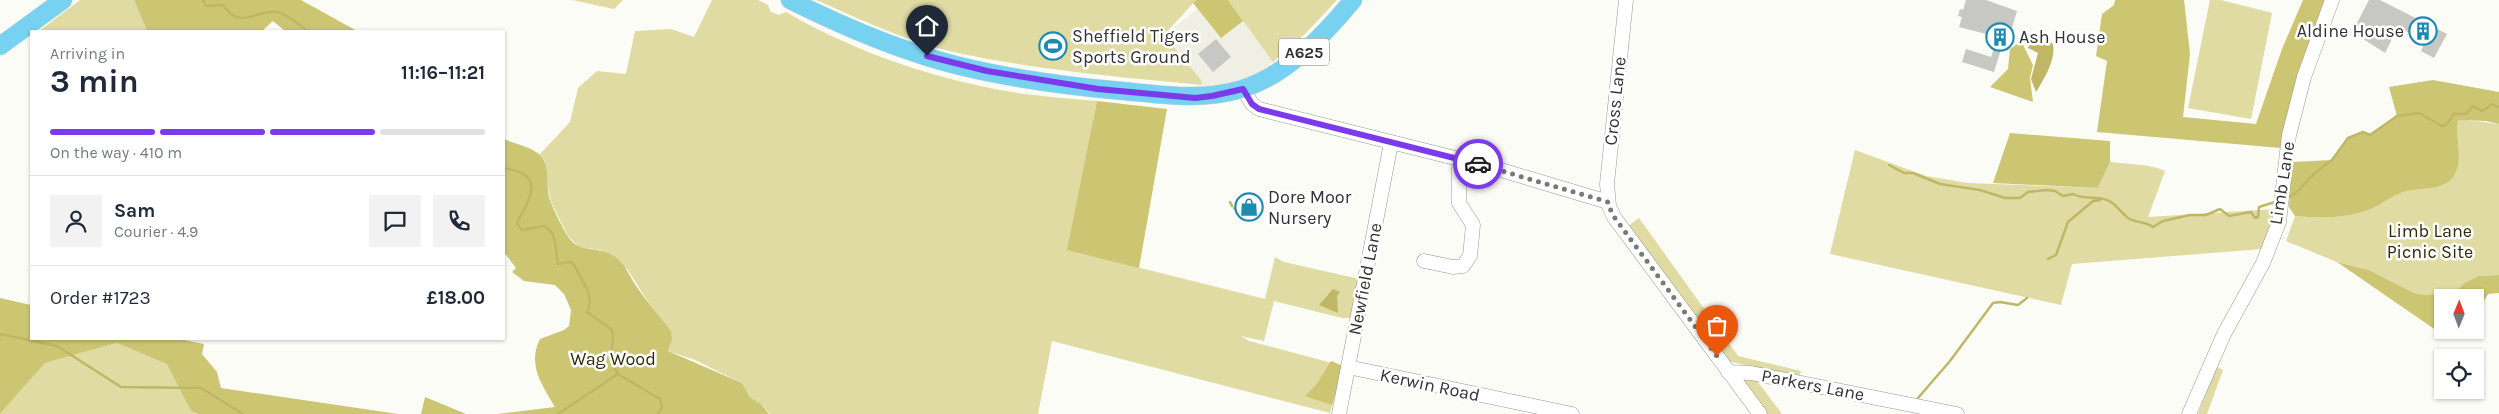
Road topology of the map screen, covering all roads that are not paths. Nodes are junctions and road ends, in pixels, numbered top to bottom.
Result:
1 (63, 0) edge
2 (790, 0) edge
3 (1353, 0) edge
4 (1626, 0) edge
5 (2332, 0) edge
6 (0, 46) edge
7 (1243, 89) junction
8 (1392, 143) junction
9 (1461, 160) junction
10 (1608, 202) junction
11 (1424, 261) dead end
12 (1348, 367) junction
13 (1728, 372) junction
14 (1339, 414) edge
15 (1572, 414) edge
16 (1760, 414) edge
17 (1957, 414) edge
18 (2189, 414) edge

1 - 6 main road
2 - 7 main road, A625
3 - 7 main road, A625
4 - 10 street, Cross Lane
5 - 18 street, Limb Lane
7 - 8 street
8 - 9 street
8 - 12 street, Newfield Lane
9 - 10 street
9 - 11 street
10 - 13 street
12 - 14 street, Newfield Lane
12 - 15 street, Kerwin Road
13 - 16 street
13 - 17 street, Parkers Lane

